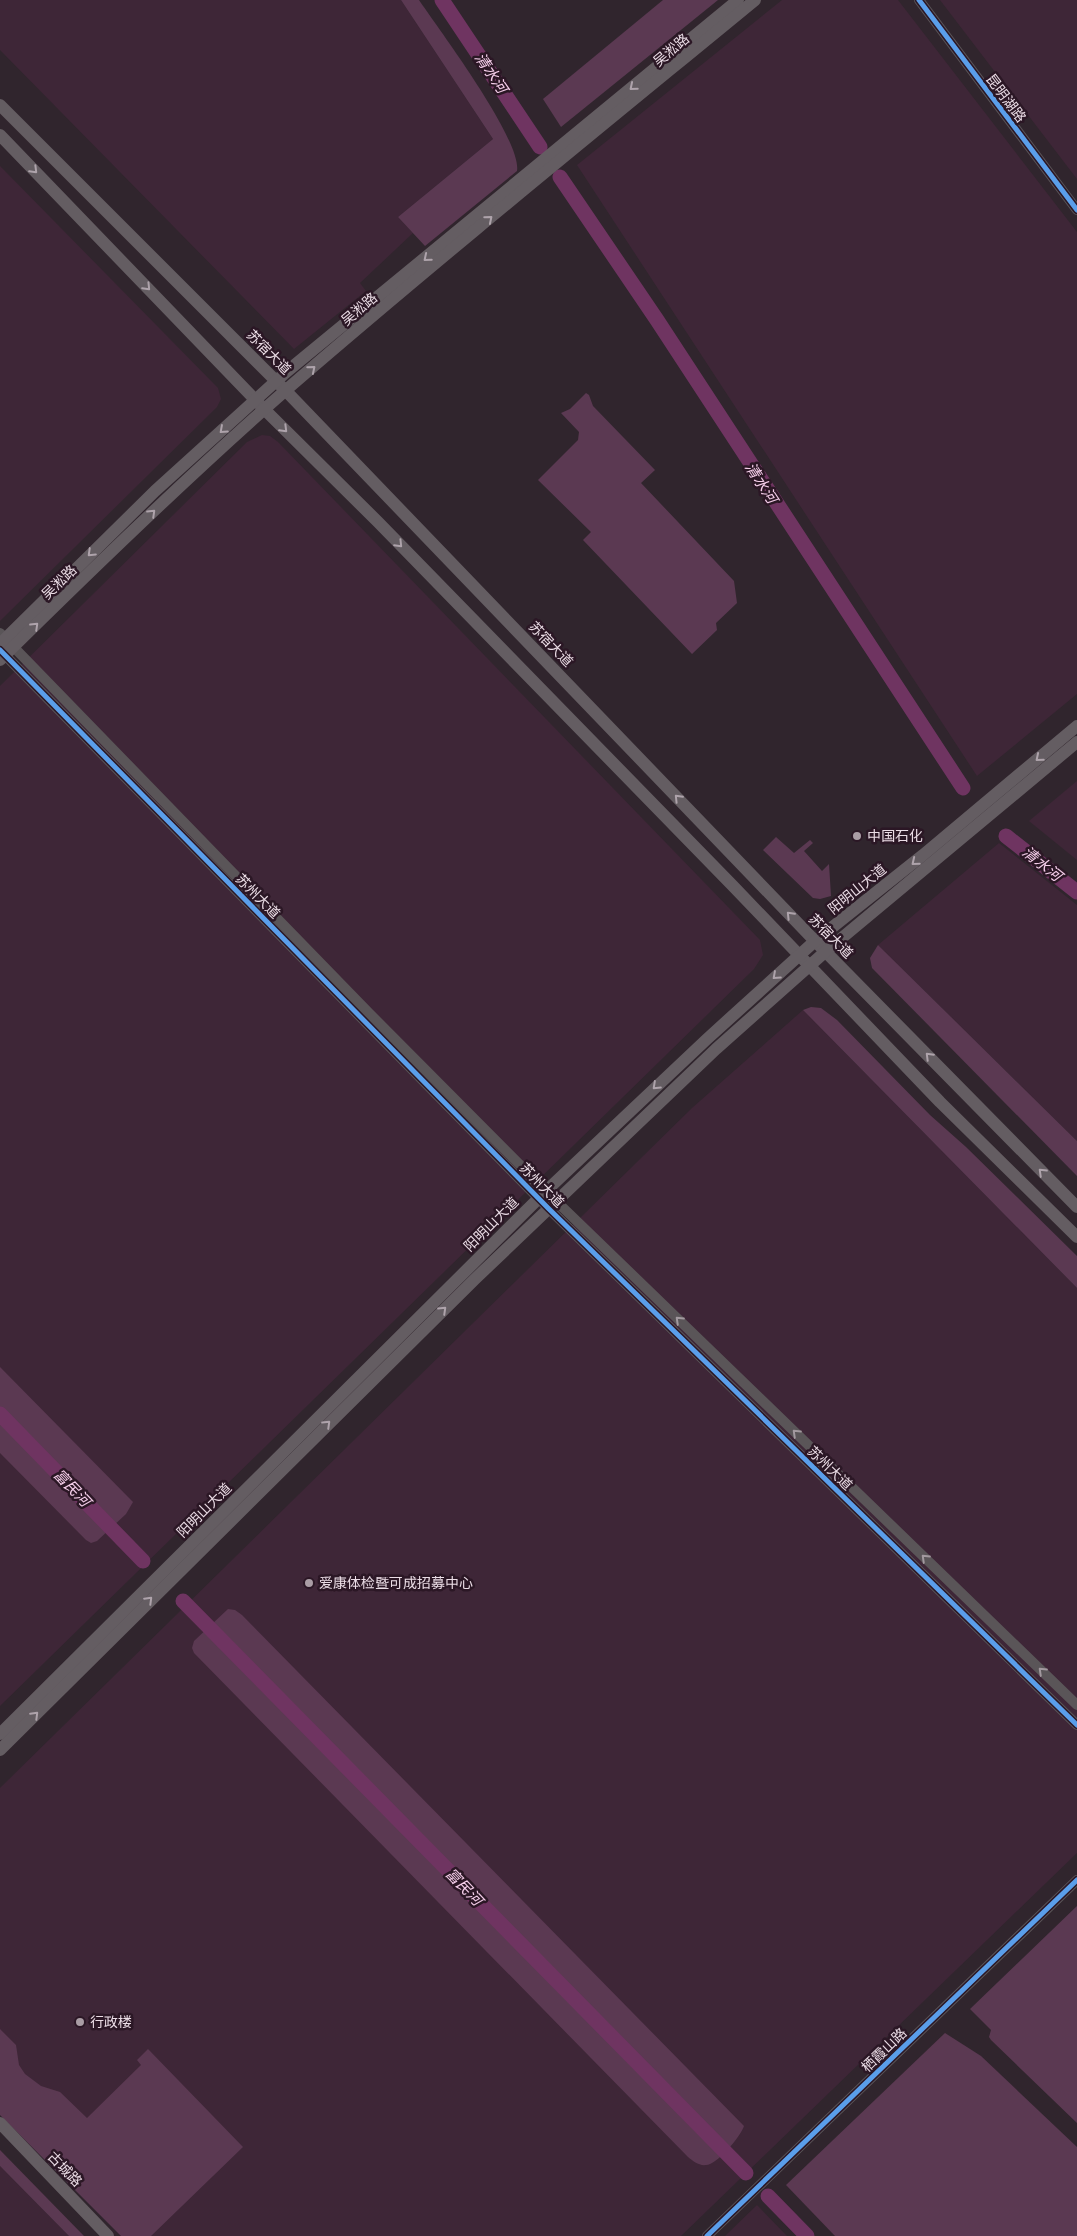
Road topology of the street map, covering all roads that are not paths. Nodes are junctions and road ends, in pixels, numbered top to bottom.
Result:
1 (738, 0) edge
2 (755, 0) edge
3 (918, 0) edge
4 (0, 105) edge
5 (0, 136) edge
6 (1077, 210) edge
7 (277, 381) junction
8 (286, 390) junction
9 (260, 405) junction
10 (3, 647) edge
11 (1077, 726) edge
12 (1077, 742) edge
13 (815, 941) junction
14 (826, 952) junction
15 (798, 955) junction
16 (809, 966) junction
17 (542, 1194) junction
18 (553, 1205) junction
19 (1077, 1206) edge
20 (1077, 1237) edge
21 (1077, 1705) edge
22 (1077, 1725) edge
23 (0, 1734) edge
24 (0, 1750) edge
25 (1077, 1880) edge
26 (0, 2123) edge
27 (0, 2135) edge
28 (97, 2236) edge
29 (108, 2236) edge
30 (707, 2236) edge

1 -> 7 main road, 吴淞路
8 -> 2 main road, 吴淞路
3 - 6 street, 昆明湖路
4 - 7 main road, 苏宿大道
5 -> 9 main road
7 - 8 main road, 苏宿大道
7 - 9 main road, 吴淞路
8 - 9 main road, 吴淞路
13 -> 8 main road, 苏宿大道
9 - 10 main road, 吴淞路
9 -> 15 main road
10 - 17 street, 苏州大道
11 -> 13 main road, 阳明山大道
12 - 14 main road, 阳明山大道
13 - 14 main road, 苏宿大道
13 - 15 main road, 阳明山大道
14 - 16 main road, 阳明山大道
19 -> 14 main road, 苏宿大道
15 - 16 main road
15 -> 17 main road, 阳明山大道
16 - 18 main road, 阳明山大道
16 - 20 main road
17 - 18 street, 苏州大道
17 - 23 main road, 阳明山大道
21 -> 18 street, 苏州大道
18 - 22 street, 苏州大道
24 -> 18 main road, 阳明山大道
25 - 30 street, 栖霞山路
26 - 29 main road, 古城路
27 - 28 main road, 古城路

